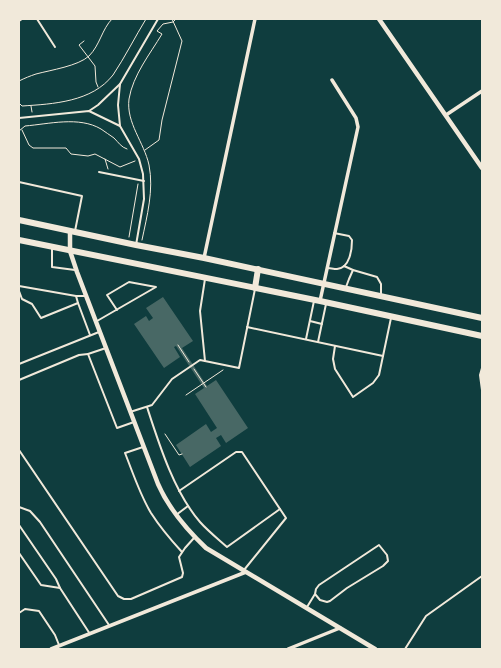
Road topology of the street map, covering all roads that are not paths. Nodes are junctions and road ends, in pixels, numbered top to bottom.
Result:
1 (22, 19) edge
2 (36, 19) edge
3 (158, 19) edge
4 (255, 19) edge
5 (379, 19) edge
6 (19, 21) edge
7 (55, 47) dead end
8 (332, 80) dead end
9 (120, 84) junction
10 (482, 91) edge
11 (89, 111) junction
12 (446, 115) junction
13 (19, 118) edge
14 (120, 126) junction
15 (482, 168) edge
16 (99, 172) dead end
17 (144, 181) junction
18 (19, 182) edge
19 (19, 220) edge
20 (72, 231) junction
21 (334, 233) junction
22 (19, 240) edge
23 (138, 246) junction
24 (52, 247) junction
25 (70, 251) junction
26 (204, 258) junction
27 (344, 266) junction
28 (326, 268) junction
29 (258, 269) junction
30 (76, 270) junction
31 (353, 270) junction
32 (206, 278) junction
33 (323, 283) junction
34 (19, 286) edge
35 (255, 288) junction
36 (346, 288) junction
37 (19, 291) edge
38 (76, 296) junction
39 (86, 296) junction
40 (381, 296) junction
41 (20, 300) edge
42 (320, 301) junction
43 (78, 303) junction
44 (117, 310) junction
45 (391, 316) junction
46 (482, 318) edge
47 (310, 321) junction
48 (96, 322) junction
49 (322, 324) junction
50 (247, 327) junction
51 (99, 332) junction
52 (90, 335) junction
53 (482, 336) edge
54 (306, 339) junction
55 (318, 342) junction
56 (335, 346) junction
57 (106, 348) junction
58 (88, 354) junction
59 (383, 356) junction
60 (205, 361) junction
61 (19, 364) edge
62 (482, 368) edge
63 (19, 380) edge
64 (482, 390) edge
65 (147, 407) junction
66 (130, 412) junction
67 (134, 422) junction
68 (143, 447) junction
69 (19, 450) edge
70 (179, 490) junction
71 (188, 506) junction
72 (19, 507) edge
73 (280, 509) junction
74 (176, 515) junction
75 (19, 525) edge
76 (195, 537) junction
77 (182, 552) junction
78 (19, 553) edge
79 (245, 571) junction
80 (482, 576) edge
81 (60, 588) junction
82 (315, 594) junction
83 (306, 608) junction
84 (19, 613) edge
85 (110, 626) junction
86 (340, 628) junction
87 (90, 634) junction
88 (59, 646) junction
89 (51, 649) edge
90 (288, 649) edge
91 (375, 649) edge
92 (405, 649) edge

1 - 6 lane
2 - 7 lane
3 - 9 lane
4 - 26 street
5 - 12 street
8 - 21 street
9 - 11 lane
9 - 14 lane
10 - 12 street
11 - 13 lane
11 - 14 lane
12 - 15 street
14 - 17 lane
16 - 17 lane
17 - 23 lane
18 - 20 lane
19 - 20 main road
20 - 23 main road
20 - 25 street
21 - 27 lane
21 - 28 street
22 - 24 main road
23 - 26 main road
24 - 25 main road
24 - 30 lane
25 - 30 street
25 - 32 main road
26 - 29 main road
27 - 28 lane
27 - 31 lane
28 - 33 street
29 - 33 main road
29 - 35 main road
30 - 39 street
31 - 36 lane
31 - 40 lane
32 - 35 main road
32 - 60 lane
33 - 36 main road
33 - 42 street
34 - 38 lane
35 - 42 main road
35 - 50 lane
36 - 40 main road
37 - 41 lane
38 - 39 lane
38 - 43 lane
39 - 48 street
40 - 46 main road
41 - 43 lane
42 - 45 main road
42 - 47 lane
42 - 49 lane
43 - 52 lane
44 - 44 lane
44 - 48 lane
45 - 53 main road
45 - 59 lane
47 - 49 lane
47 - 54 lane
48 - 51 street
49 - 55 lane
50 - 54 lane
50 - 60 lane
51 - 52 lane
51 - 57 street
52 - 61 lane
54 - 55 lane
55 - 56 lane
56 - 59 lane
56 - 59 lane
57 - 58 lane
57 - 66 street
58 - 63 lane
58 - 67 lane
60 - 65 lane
62 - 64 lane
65 - 66 lane
65 - 70 lane
66 - 67 street
67 - 68 street
68 - 74 street
68 - 77 lane
69 - 77 lane
70 - 71 lane
70 - 73 lane
71 - 73 lane
71 - 74 lane
72 - 85 lane
73 - 79 lane
74 - 76 street
75 - 81 lane
76 - 77 lane
76 - 79 street
78 - 81 lane
79 - 83 street
79 - 85 street
80 - 92 lane
81 - 87 lane
82 - 82 lane
82 - 83 lane
83 - 86 street
84 - 88 lane
85 - 87 street
86 - 90 street
86 - 91 street
87 - 88 street
88 - 89 street

